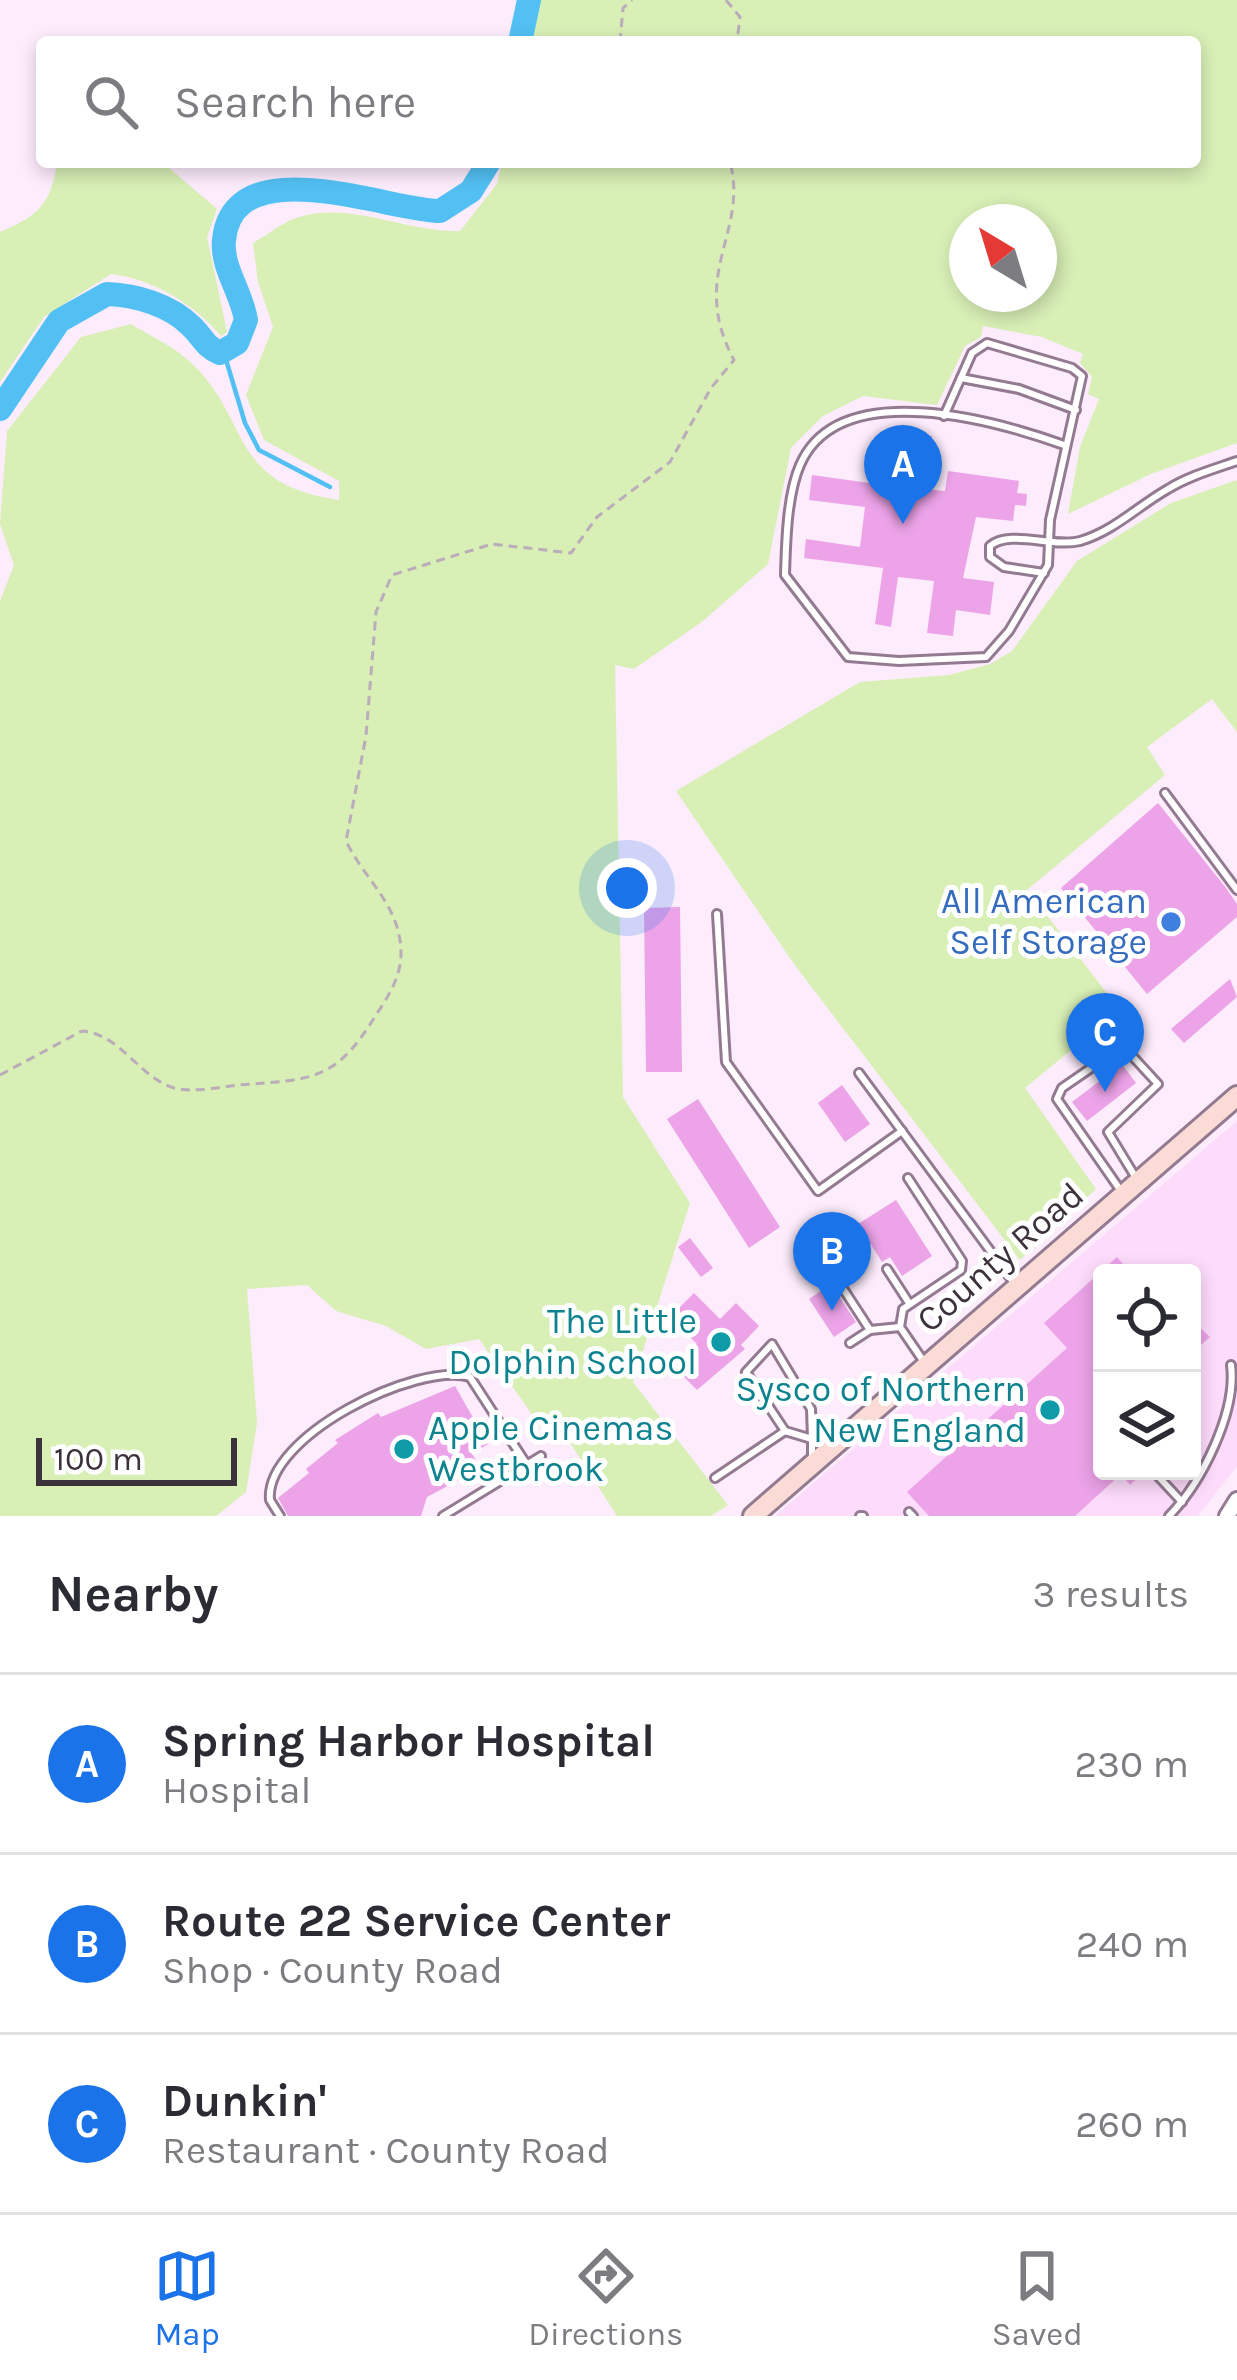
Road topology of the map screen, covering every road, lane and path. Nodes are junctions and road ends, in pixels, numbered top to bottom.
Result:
1 (632, 0) edge
2 (726, 0) edge
3 (621, 36) edge
4 (738, 36) edge
5 (732, 168) edge
6 (961, 379) junction
7 (1076, 410) junction
8 (944, 416) junction
9 (1064, 446) junction
10 (1237, 461) edge
11 (1051, 545) junction
12 (1044, 573) junction
13 (1165, 793) dead end
14 (1237, 890) edge
15 (717, 914) dead end
16 (859, 1073) dead end
17 (0, 1075) edge
18 (1237, 1096) edge
19 (902, 1131) junction
20 (908, 1178) dead end
21 (1131, 1187) junction
22 (886, 1269) dead end
23 (1016, 1286) junction
24 (842, 1287) dead end
25 (909, 1303) junction
26 (900, 1327) junction
27 (870, 1330) junction
28 (850, 1343) dead end
29 (926, 1365) junction
30 (1231, 1365) dead end
31 (785, 1431) junction
32 (812, 1439) junction
33 (835, 1447) junction
34 (541, 1456) dead end
35 (527, 1465) junction
36 (813, 1466) junction
37 (715, 1478) dead end
38 (1162, 1480) edge
39 (1237, 1500) edge
40 (1182, 1502) junction
41 (280, 1516) edge
42 (443, 1516) edge
43 (753, 1516) edge
44 (1169, 1516) edge
45 (1227, 1516) edge

1 - 3 path
2 - 4 path
5 - 17 path
6 - 7 lane
6 - 7 lane
6 - 8 lane
7 - 9 lane
8 - 9 lane
8 - 12 lane
9 - 11 lane
10 - 11 lane
11 - 12 lane
11 - 12 lane
13 - 14 lane
15 - 19 lane
16 - 19 lane
18 - 21 main road, County Road
19 - 23 lane
20 - 25 lane
21 - 21 lane
21 - 23 main road, County Road
22 - 25 lane
23 - 29 main road, County Road
24 - 27 lane
25 - 26 lane
26 - 27 lane
26 - 29 lane
27 - 28 lane
29 - 33 main road, County Road
30 - 40 lane
31 - 32 lane
31 - 32 lane
31 - 37 lane
32 - 33 lane
32 - 36 lane
33 - 36 main road, County Road
34 - 35 lane
35 - 41 lane
35 - 42 lane
36 - 43 main road, County Road
38 - 40 lane
39 - 45 street
40 - 44 lane

